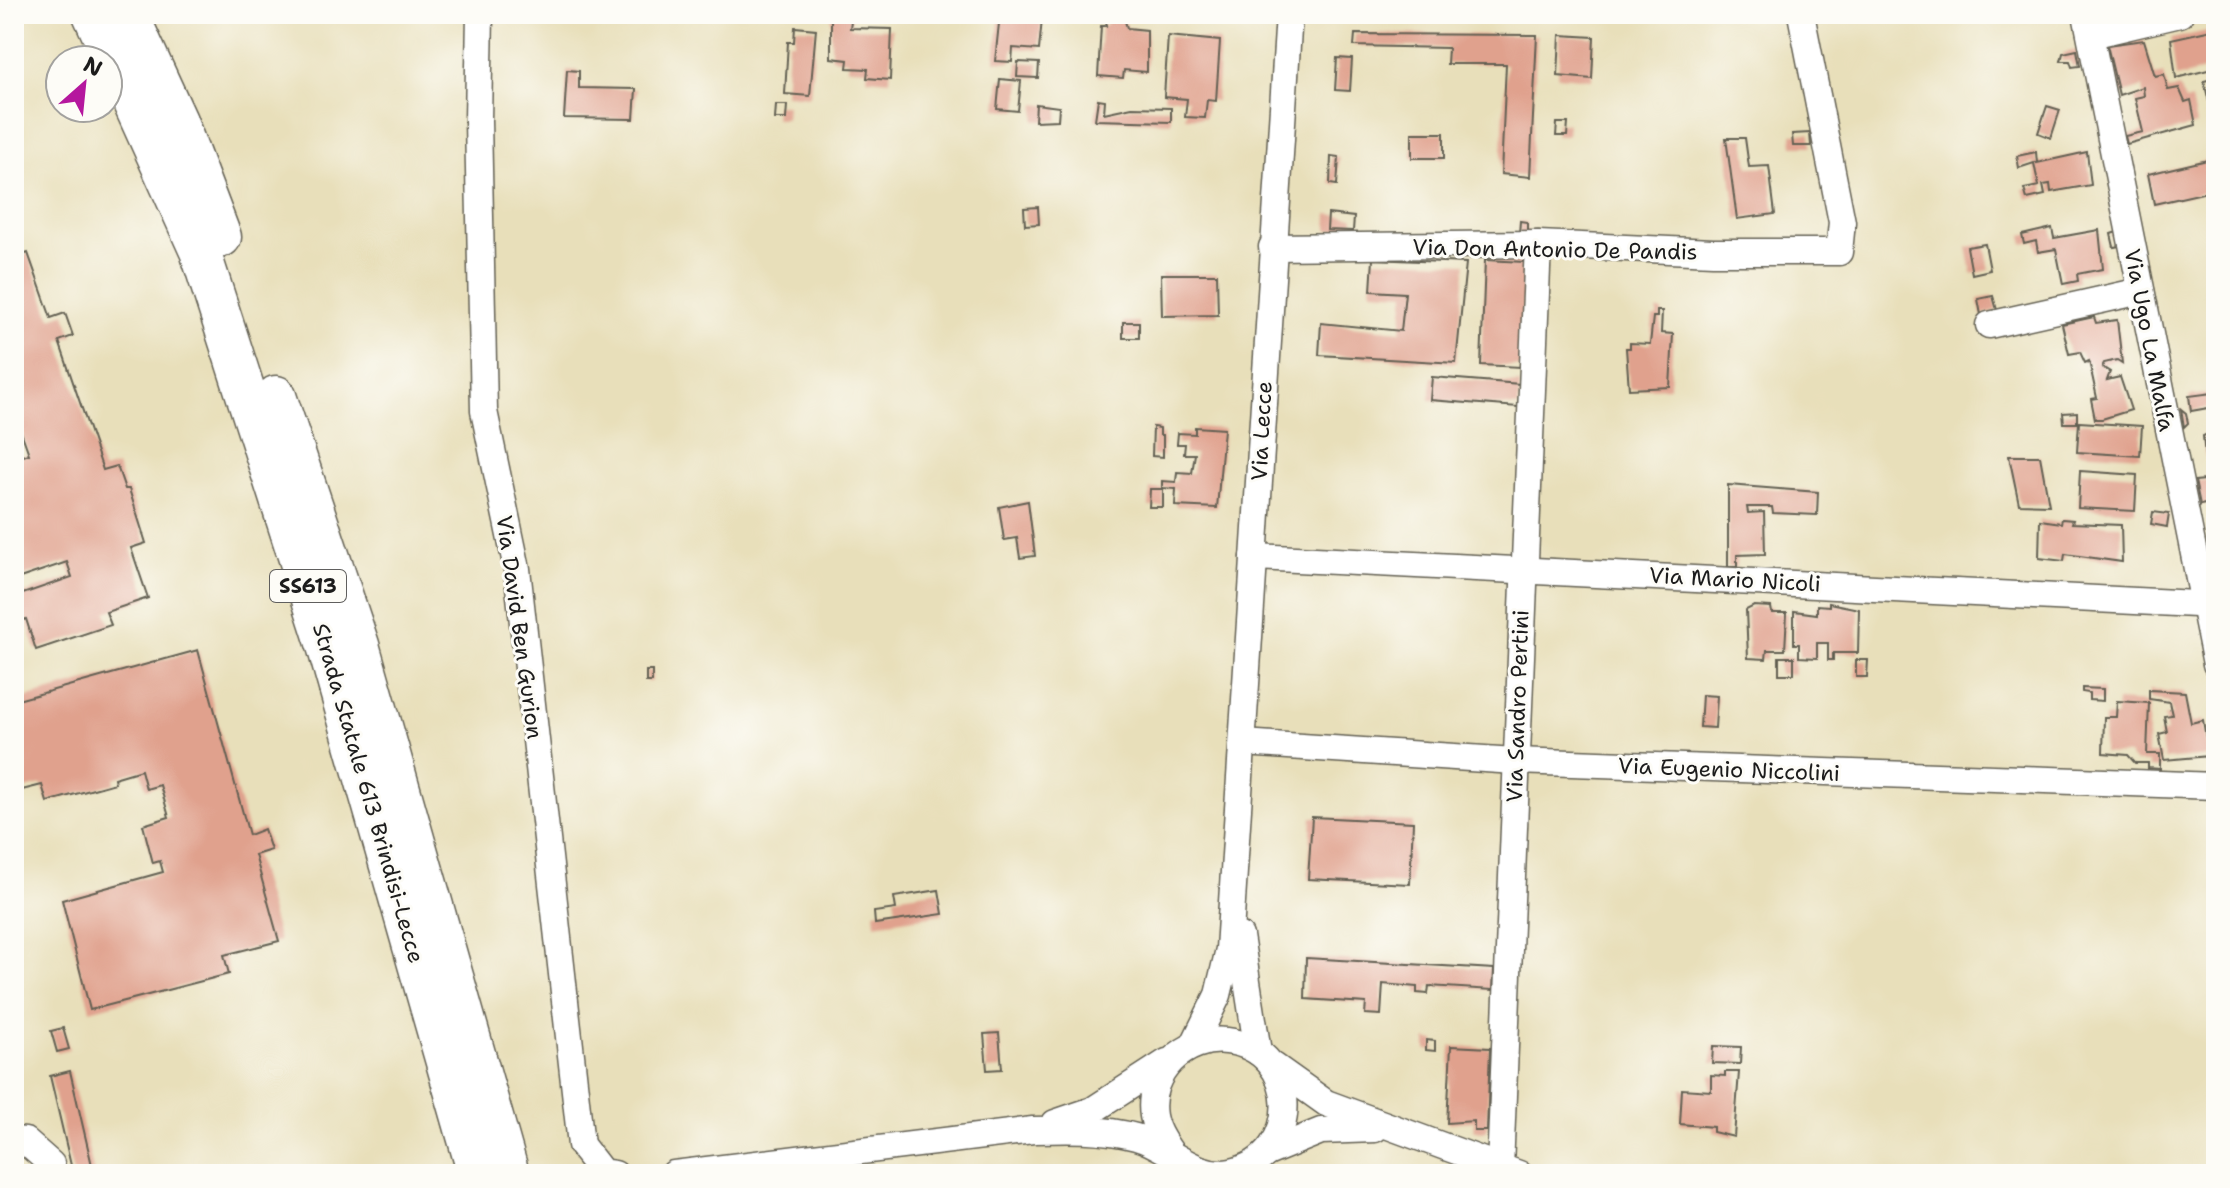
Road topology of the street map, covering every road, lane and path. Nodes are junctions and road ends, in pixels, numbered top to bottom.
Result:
1 (93, 14) edge
2 (128, 14) edge
3 (480, 14) edge
4 (1289, 14) edge
5 (1801, 14) edge
6 (2180, 14) edge
7 (2088, 24) edge
8 (1538, 244) junction
9 (1272, 247) junction
10 (2141, 291) junction
11 (1989, 325) dead end
12 (1254, 557) junction
13 (1523, 568) junction
14 (2209, 604) edge
15 (2216, 664) edge
16 (1243, 743) junction
17 (1515, 761) junction
18 (2216, 786) edge
19 (1237, 849) junction
20 (1184, 1050) junction
21 (1265, 1058) junction
22 (1033, 1130) junction
23 (1421, 1139) junction
24 (14, 1140) edge
25 (1179, 1164) edge
26 (1253, 1166) edge
27 (1509, 1171) edge
28 (49, 1174) edge
29 (478, 1174) edge
30 (509, 1174) edge
31 (615, 1174) edge
32 (674, 1174) edge

1 - 29 highway, Strada Statale 613 Brindisi-Lecce / SS613
2 - 30 highway, Strada Statale 613 Brindisi-Lecce / SS613
3 - 31 street, Via David Ben Gurion
4 - 9 street, Via Lecce
5 - 8 street, Via Don Antonio De Pandis
6 - 7 street
7 - 10 street, Via Ugo La Malfa
8 - 9 street, Via Don Antonio De Pandis
8 - 13 street, Via Sandro Pertini
9 - 12 street, Via Lecce
10 - 11 street
10 - 14 street, Via Ugo La Malfa
12 - 13 street, Via Mario Nicoli
12 - 16 street, Via Lecce
13 - 14 street, Via Mario Nicoli
13 - 17 street, Via Sandro Pertini
14 - 15 street, Via Ugo La Malfa
16 - 17 street, Via Eugenio Niccolini
16 - 19 street, Via Lecce
17 - 18 street, Via Eugenio Niccolini
17 - 27 street, Via Sandro Pertini
19 - 20 street, Via Lecce
19 - 21 street, Via Lecce
20 - 21 street
20 - 22 street
20 - 25 street
21 - 23 street
21 - 26 street
22 - 25 street
22 - 32 street
23 - 26 street
23 - 27 street
24 - 28 street
25 - 26 street

